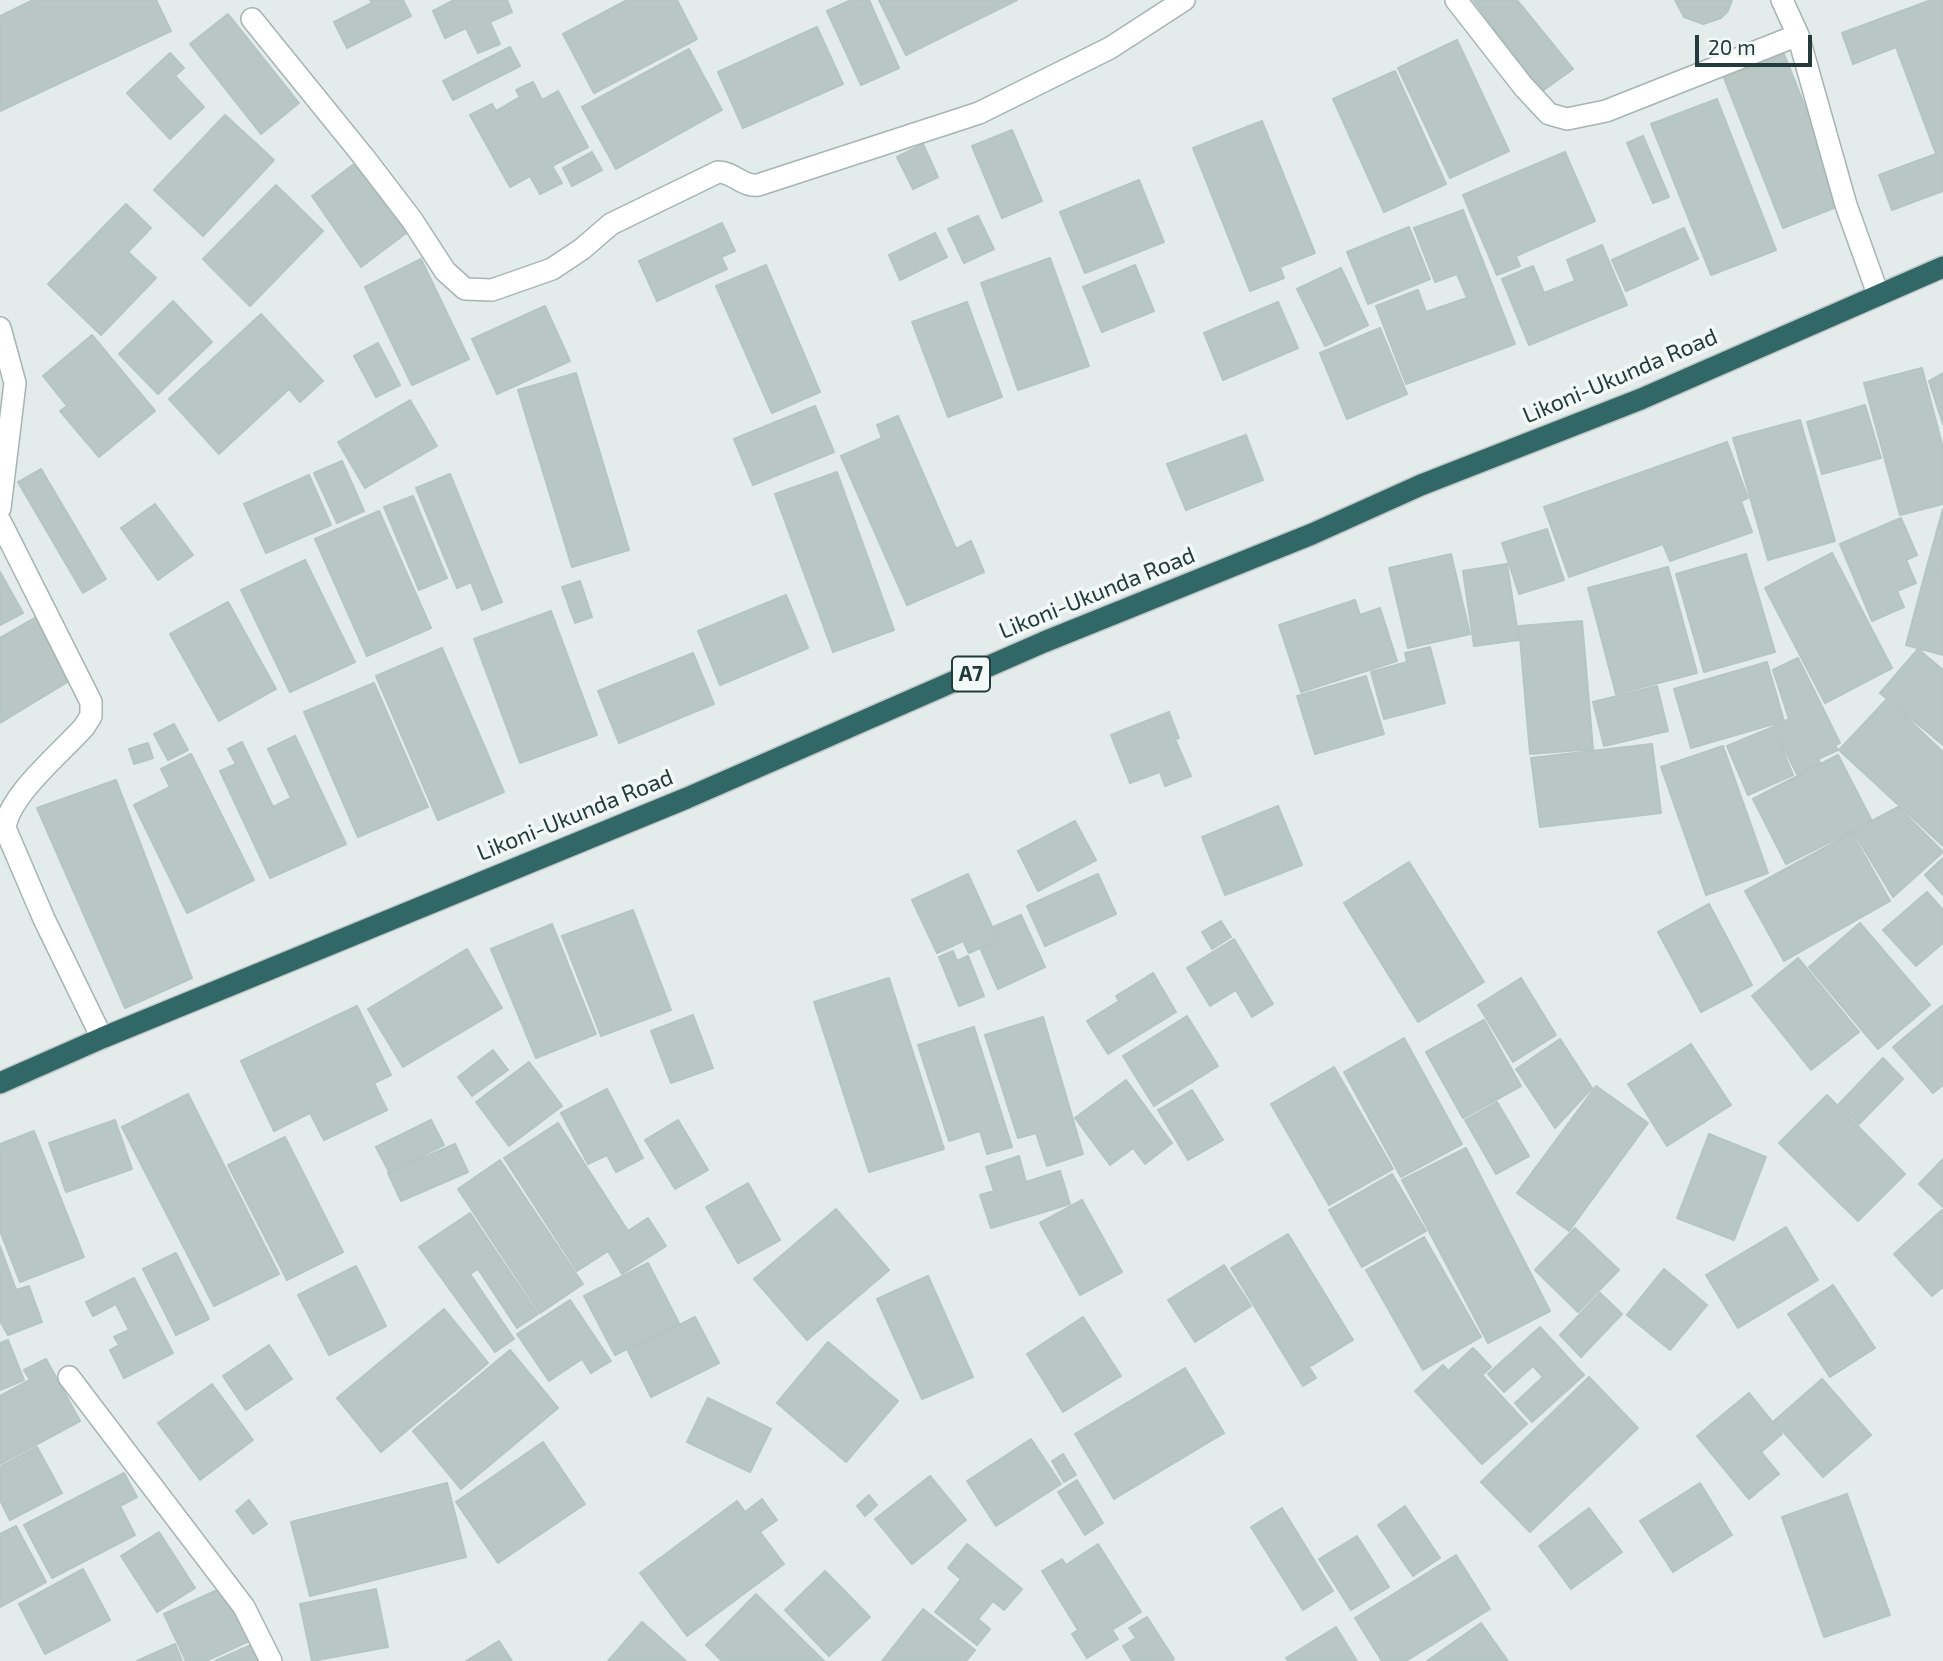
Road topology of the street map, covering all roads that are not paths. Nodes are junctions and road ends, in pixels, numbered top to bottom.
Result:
1 (1184, 0) edge
2 (1455, 0) edge
3 (1782, 0) edge
4 (252, 19) dead end
5 (1798, 35) junction
6 (1943, 267) edge
7 (1878, 294) junction
8 (0, 328) edge
9 (0, 508) edge
10 (0, 521) edge
11 (6, 799) edge
12 (102, 1038) junction
13 (0, 1083) edge
14 (69, 1377) dead end
15 (271, 1661) edge

1 - 4 street
2 - 5 street
3 - 5 street
5 - 7 street
6 - 7 highway, Likoni-Ukunda Road / A7
7 - 12 highway, Likoni-Ukunda Road / A7
8 - 9 street
10 - 11 street
11 - 12 street
12 - 13 highway, Likoni-Ukunda Road / A7
14 - 15 street

